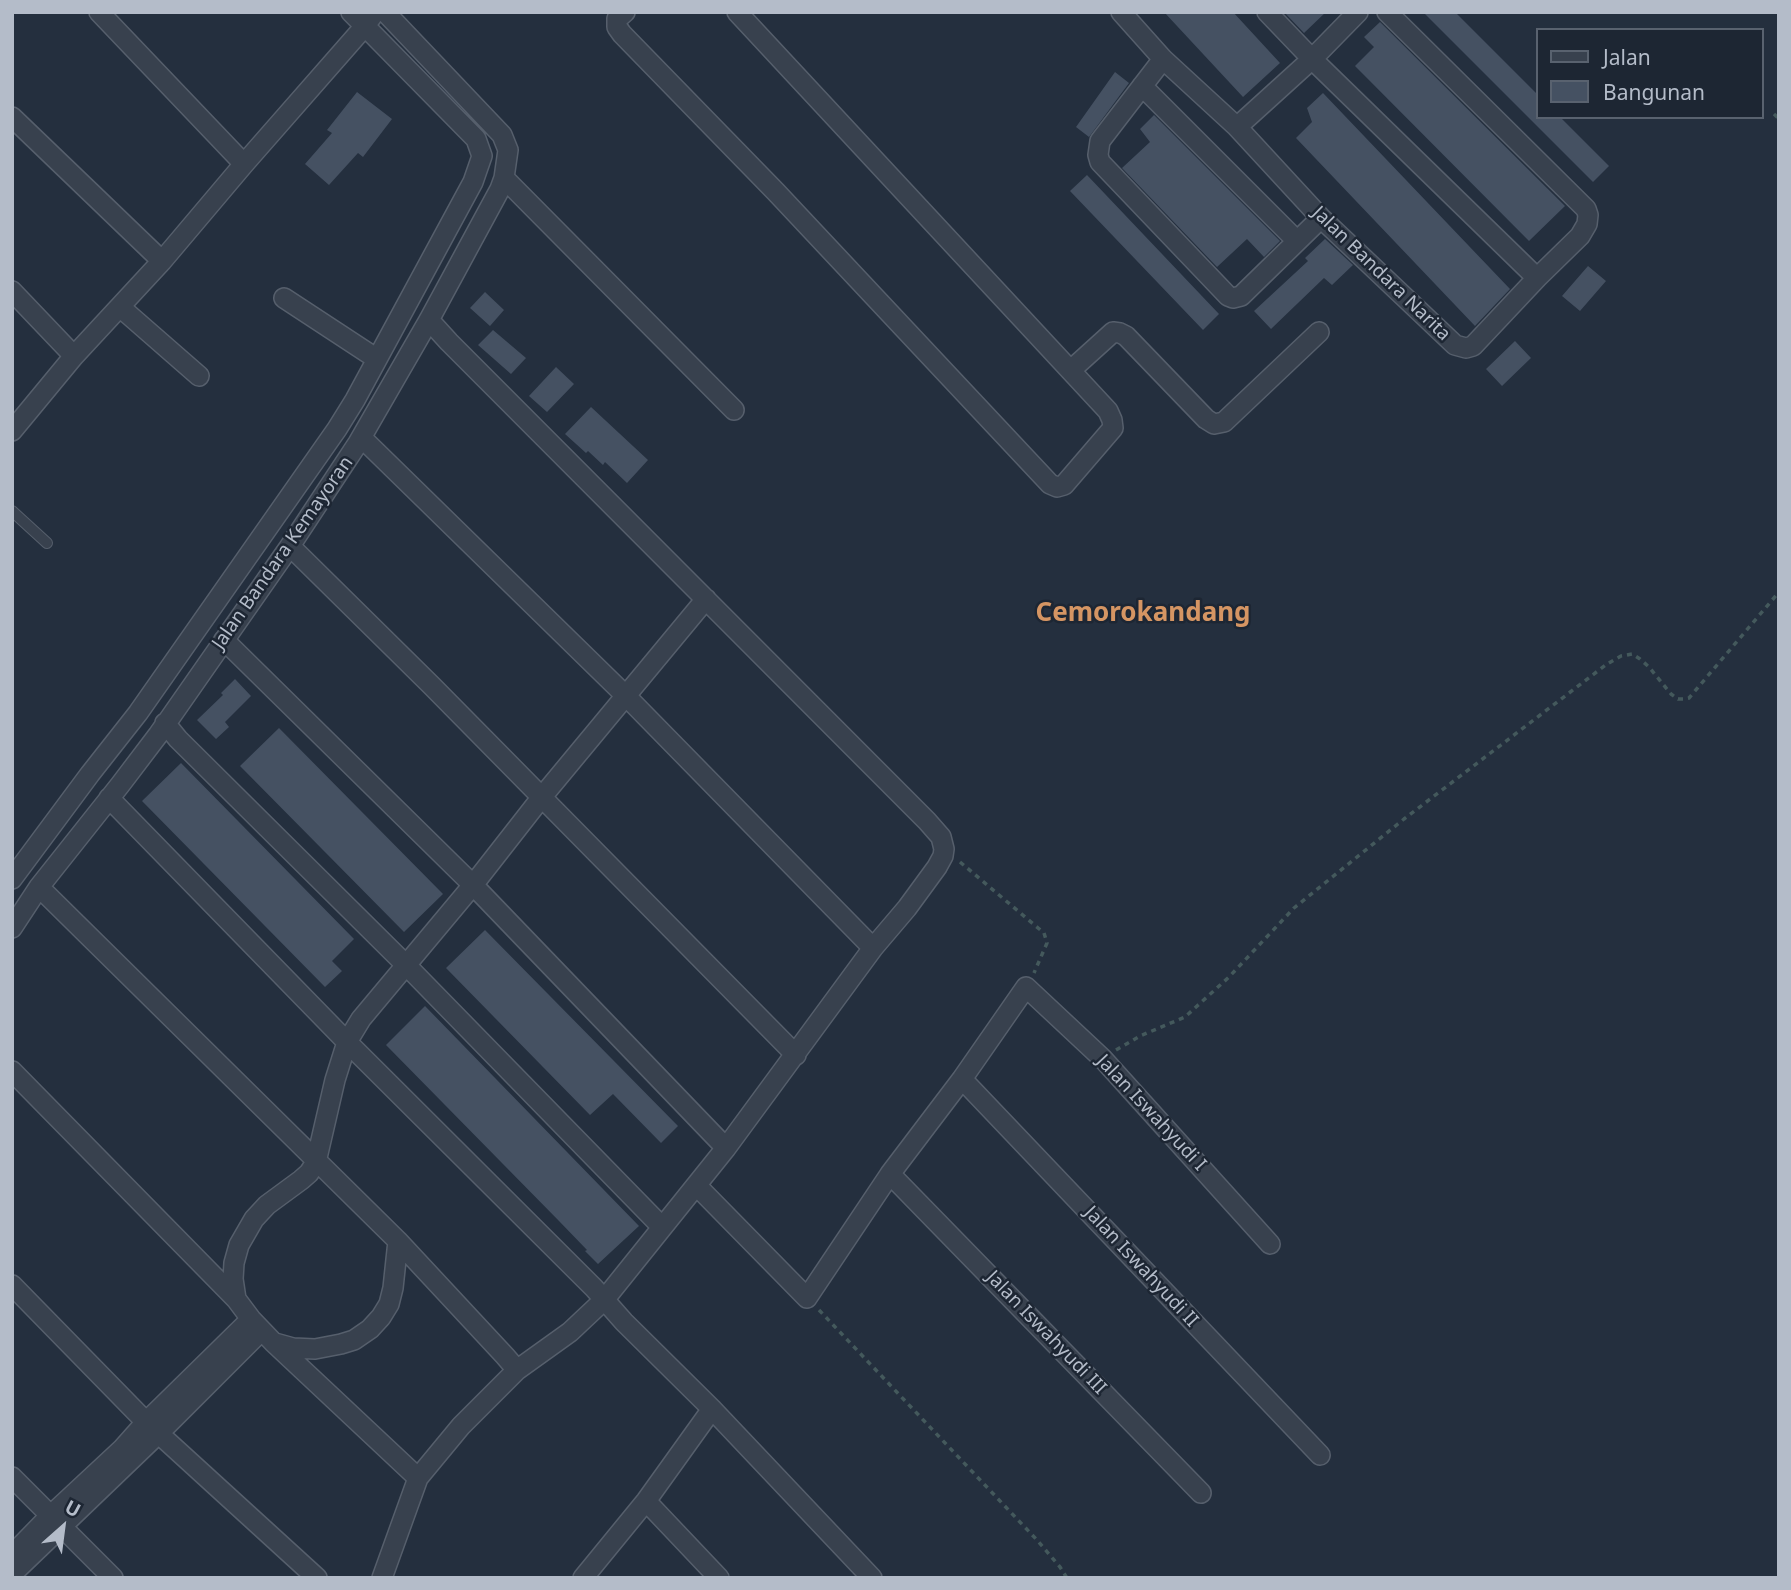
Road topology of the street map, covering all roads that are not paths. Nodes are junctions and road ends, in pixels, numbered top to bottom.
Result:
1 (99, 12) edge
2 (385, 12) edge
3 (625, 12) edge
4 (737, 12) edge
5 (1121, 12) edge
6 (1267, 12) edge
7 (1358, 12) edge
8 (1387, 12) edge
9 (364, 17) edge
10 (1163, 59) junction
11 (1311, 59) junction
12 (1142, 86) junction
13 (12, 117) edge
14 (1237, 127) junction
15 (508, 150) junction
16 (482, 156) junction
17 (244, 164) junction
18 (504, 178) junction
19 (1321, 218) junction
20 (1297, 241) junction
21 (162, 261) junction
22 (1537, 278) junction
23 (12, 291) edge
24 (284, 298) dead end
25 (120, 307) junction
26 (429, 320) junction
27 (1320, 332) dead end
28 (75, 356) junction
29 (377, 359) junction
30 (1071, 370) junction
31 (199, 376) dead end
32 (734, 410) dead end
33 (12, 431) edge
34 (362, 438) junction
35 (12, 511) edge
36 (47, 543) dead end
37 (290, 546) junction
38 (706, 599) junction
39 (224, 639) junction
40 (626, 696) junction
41 (165, 723) junction
42 (109, 798) junction
43 (541, 798) junction
44 (12, 879) edge
45 (473, 885) junction
46 (38, 887) junction
47 (12, 928) edge
48 (873, 948) junction
49 (407, 966) junction
50 (347, 1042) junction
51 (796, 1055) junction
52 (12, 1071) edge
53 (962, 1079) junction
54 (726, 1148) junction
55 (316, 1162) junction
56 (891, 1174) junction
57 (696, 1186) junction
58 (663, 1227) junction
59 (398, 1241) junction
60 (1270, 1244) dead end
61 (12, 1284) edge
62 (236, 1299) junction
63 (604, 1300) junction
64 (262, 1331) junction
65 (516, 1370) junction
66 (712, 1409) junction
67 (152, 1428) junction
68 (1320, 1455) dead end
69 (12, 1477) edge
70 (418, 1478) junction
71 (1201, 1493) dead end
72 (646, 1502) junction
73 (56, 1522) junction
74 (12, 1555) edge
75 (12, 1574) edge
76 (387, 1576) edge
77 (113, 1578) edge
78 (317, 1578) edge
79 (583, 1578) edge
80 (719, 1578) edge
81 (872, 1578) edge

1 - 17 street
2 - 15 street
3 - 30 street
4 - 30 street
5 - 10 street, Jalan Bandara Narita
6 - 11 street
7 - 11 street
8 - 22 street, Jalan Bandara Narita
9 - 16 street
9 - 17 street
10 - 12 street
10 - 14 street, Jalan Bandara Narita
11 - 14 street
11 - 22 street
12 - 20 street
12 - 20 street
13 - 21 street
14 - 19 street, Jalan Bandara Narita
15 - 16 street
15 - 18 street, Jalan Bandara Kemayoran
16 - 29 street, Jalan Bandara Kemayoran
17 - 21 street
18 - 26 street, Jalan Bandara Kemayoran
18 - 32 street
19 - 20 street
19 - 22 street, Jalan Bandara Narita
21 - 25 street
23 - 28 street
24 - 29 street
25 - 28 street
25 - 31 street
26 - 34 street, Jalan Bandara Kemayoran
26 - 38 street
27 - 30 street
28 - 33 street
29 - 44 street, Jalan Bandara Kemayoran
34 - 37 street, Jalan Bandara Kemayoran
34 - 40 street
35 - 36 lane
37 - 39 street, Jalan Bandara Kemayoran
37 - 43 street
38 - 40 street
38 - 48 street
39 - 41 street, Jalan Bandara Kemayoran
39 - 45 street
40 - 43 street
40 - 48 street
41 - 42 street, Jalan Bandara Kemayoran
41 - 49 street
42 - 46 street, Jalan Bandara Kemayoran
42 - 50 street
43 - 45 street
43 - 51 street
45 - 49 street
45 - 54 street
46 - 47 street, Jalan Bandara Kemayoran
46 - 55 street
48 - 51 street
49 - 50 street
49 - 58 street
50 - 55 street
50 - 63 street
51 - 54 street
52 - 62 street
53 - 56 street
53 - 60 street, Jalan Iswahyudi I
53 - 68 street, Jalan Iswahyudi II
54 - 57 street
55 - 59 street
55 - 62 street
56 - 57 street
56 - 71 street, Jalan Iswahyudi III
57 - 58 street
58 - 63 street
59 - 64 street
59 - 65 street
61 - 67 street
62 - 64 street
63 - 65 street
63 - 66 street
64 - 67 street
64 - 70 street
65 - 70 street
66 - 72 street
66 - 81 street
67 - 73 street
67 - 78 street
69 - 73 street
70 - 76 street
72 - 79 street
72 - 80 street
73 - 74 street
73 - 75 street
73 - 77 street

